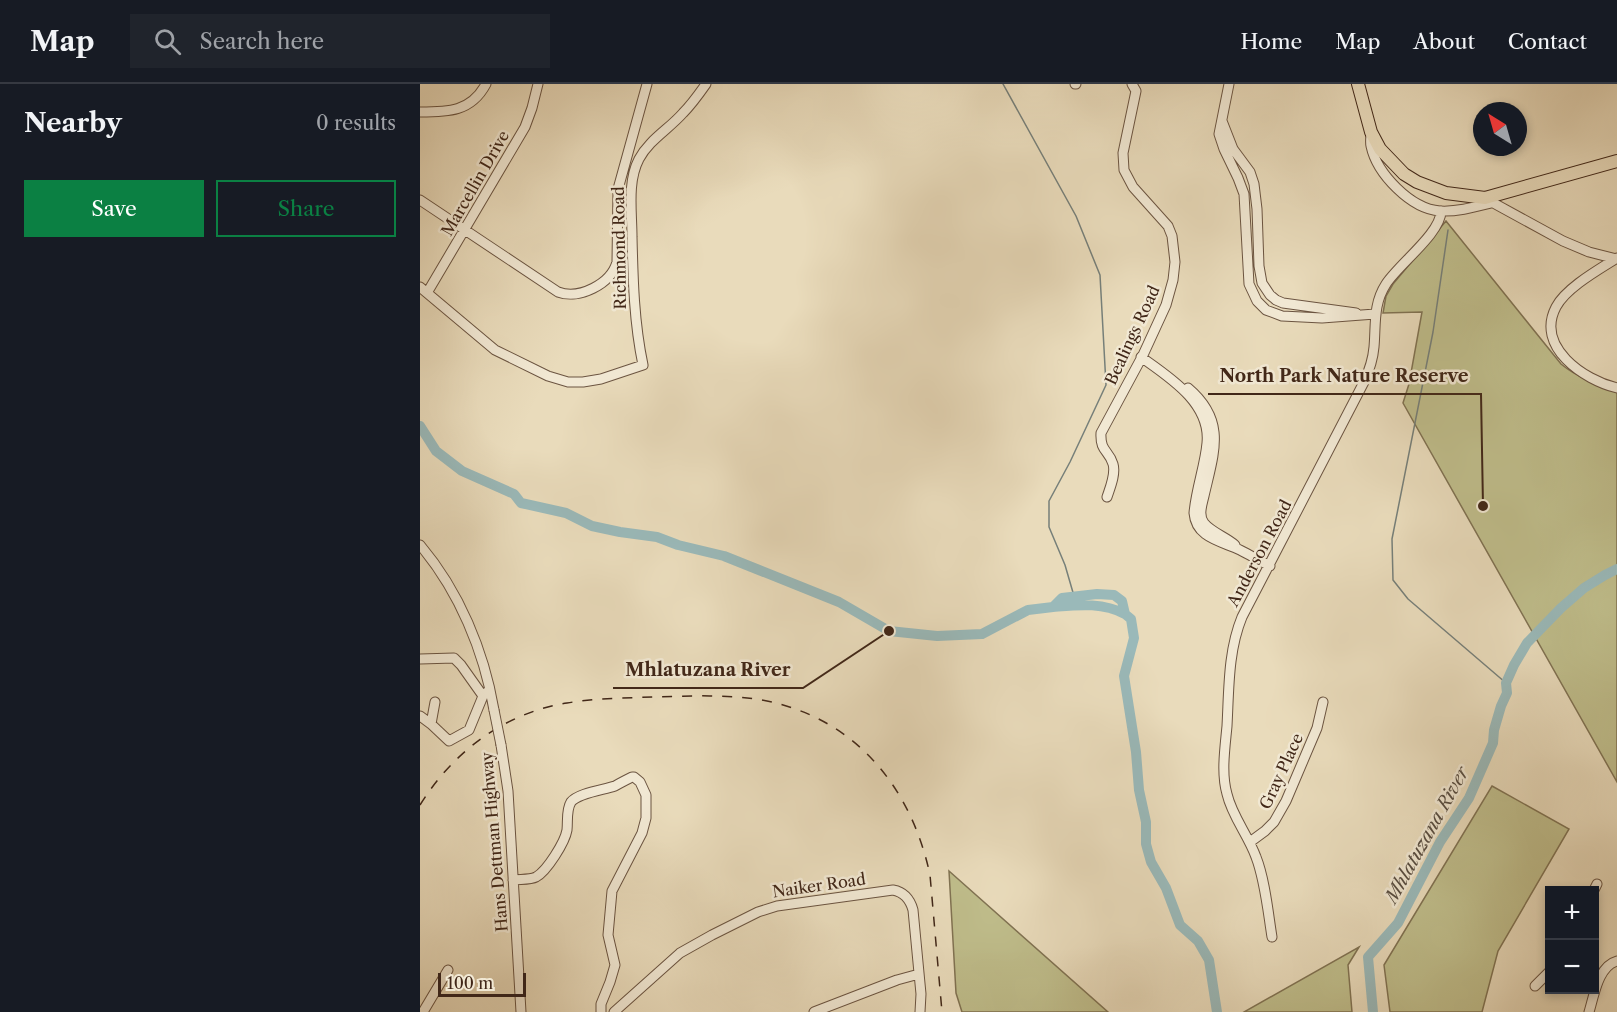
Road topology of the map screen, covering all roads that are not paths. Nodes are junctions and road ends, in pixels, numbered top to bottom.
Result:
1 (486, 84) edge
2 (538, 84) edge
3 (647, 84) edge
4 (706, 84) edge
5 (1132, 84) edge
6 (1229, 84) edge
7 (1358, 84) edge
8 (420, 112) edge
9 (1222, 121) junction
10 (1371, 132) junction
11 (1617, 161) edge
12 (420, 200) edge
13 (1488, 200) junction
14 (1441, 211) junction
15 (465, 230) junction
16 (1616, 258) edge
17 (424, 290) edge
18 (1375, 314) junction
19 (1364, 315) junction
20 (1142, 356) junction
21 (1617, 388) edge
22 (1107, 497) dead end
23 (420, 545) edge
24 (1270, 566) junction
25 (420, 659) edge
26 (490, 688) junction
27 (483, 696) junction
28 (435, 702) dead end
29 (1323, 702) dead end
30 (420, 716) edge
31 (431, 724) junction
32 (1250, 842) junction
33 (513, 880) junction
34 (1272, 937) dead end
35 (1617, 961) edge
36 (448, 970) dead end
37 (919, 974) junction
38 (1599, 974) edge
39 (1545, 976) edge
40 (1535, 986) dead end
41 (1593, 994) edge
42 (423, 1012) edge
43 (521, 1012) edge
44 (601, 1012) edge
45 (614, 1012) edge
46 (814, 1012) edge
47 (920, 1012) edge
48 (1589, 1012) edge

1 - 8 street
2 - 15 street, Marcellin Drive
3 - 15 street
4 - 17 street, Richmond Road
5 - 20 street, Bealings Road
6 - 9 street
7 - 10 main road
9 - 19 street
9 - 19 street
10 - 13 main road
10 - 14 street
11 - 13 main road
12 - 15 street
13 - 14 street
13 - 16 street
14 - 18 street, Anderson Road
15 - 17 street, Marcellin Drive
16 - 21 street
18 - 19 street
18 - 24 street, Anderson Road
20 - 22 street, Bealings Road
20 - 24 street
23 - 26 street, Hans Dettman Highway
24 - 32 street, Anderson Road
25 - 27 street
26 - 27 street
26 - 33 street, Hans Dettman Highway, bridge
27 - 31 street
28 - 31 street
29 - 32 street, Gray Place
30 - 31 street
32 - 34 street, Anderson Road
33 - 43 street, Hans Dettman Highway
33 - 44 street
35 - 38 street
36 - 42 street
37 - 45 street, Naiker Road
37 - 46 street
37 - 47 street, Naiker Road
39 - 40 street
41 - 48 street

